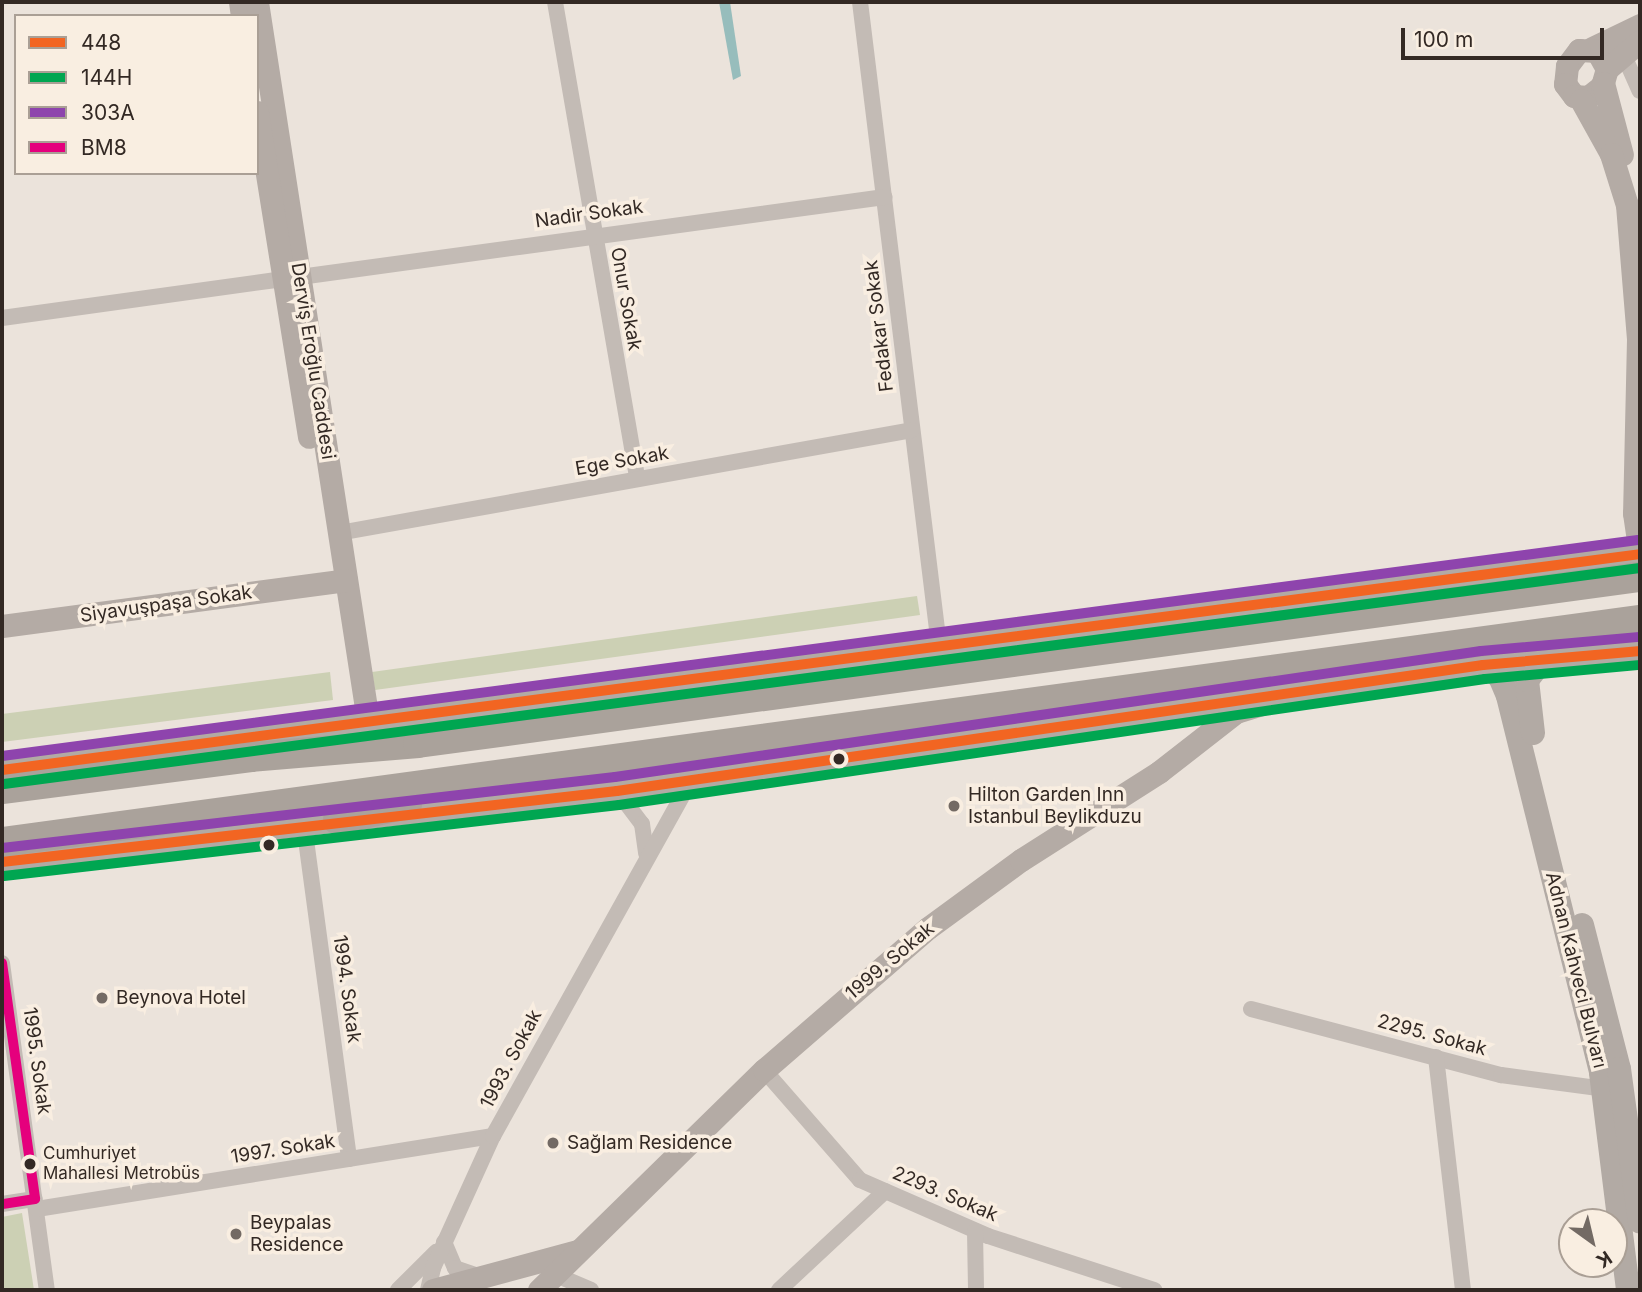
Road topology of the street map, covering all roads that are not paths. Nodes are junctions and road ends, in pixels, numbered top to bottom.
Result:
1 (555, 2) edge
2 (860, 2) edge
3 (259, 18) edge
4 (1640, 25) edge
5 (1592, 48) junction
6 (1622, 60) edge
7 (1640, 91) edge
8 (1581, 100) junction
9 (259, 121) edge
10 (885, 197) junction
11 (593, 235) junction
12 (1640, 247) edge
13 (292, 278) junction
14 (2, 318) edge
15 (1639, 339) edge
16 (912, 430) junction
17 (637, 479) junction
18 (332, 534) junction
19 (1640, 540) edge
20 (1640, 577) edge
21 (338, 581) junction
22 (1640, 620) edge
23 (2, 626) edge
24 (1640, 636) edge
25 (1443, 644) junction
26 (939, 645) junction
27 (1640, 651) edge
28 (1544, 658) junction
29 (1483, 665) junction
30 (1289, 696) junction
31 (360, 722) junction
32 (553, 725) junction
33 (749, 740) junction
34 (215, 743) junction
35 (2, 770) edge
36 (692, 779) junction
37 (2, 789) edge
38 (617, 791) junction
39 (338, 820) junction
40 (304, 825) junction
41 (2, 842) edge
42 (646, 854) junction
43 (2, 862) edge
44 (2, 963) edge
45 (1251, 1009) dead end
46 (1436, 1057) junction
47 (764, 1070) junction
48 (1613, 1089) junction
49 (493, 1136) junction
50 (349, 1159) junction
51 (885, 1191) junction
52 (2, 1204) edge
53 (36, 1204) junction
54 (1640, 1222) edge
55 (975, 1231) junction
56 (444, 1242) junction
57 (581, 1250) junction
58 (487, 1274) junction
59 (547, 1283) edge
60 (1143, 1289) edge
61 (47, 1290) edge
62 (398, 1290) edge
63 (430, 1290) edge
64 (511, 1290) edge
65 (591, 1290) edge
66 (779, 1290) edge
67 (976, 1290) edge
68 (1463, 1290) edge
69 (1628, 1290) edge

1 - 11 street, Onur Sokak
2 - 10 street, Fedakar Sokak
3 - 13 main road, Derviş Eroğlu Caddesi
4 - 5 main road
5 - 6 main road
5 - 8 main road
6 - 7 street
6 - 8 main road
6 - 12 main road
8 - 15 main road
9 - 13 main road, Derviş Eroğlu Caddesi
10 - 11 street, Nadir Sokak
10 - 16 street, Fedakar Sokak
11 - 13 street, Nadir Sokak
11 - 17 street, Onur Sokak
13 - 14 street, Nadir Sokak
13 - 18 main road, Derviş Eroğlu Caddesi
15 - 19 main road
16 - 17 street, Ege Sokak
16 - 26 street, Fedakar Sokak
17 - 18 street, Ege Sokak
18 - 21 main road, Derviş Eroğlu Caddesi
19 - 26 main road
20 - 32 highway
21 - 23 main road, Siyavuşpaşa Sokak
21 - 31 main road, Derviş Eroğlu Caddesi
22 - 25 highway
24 - 25 highway
25 - 33 highway
26 - 31 main road
27 - 28 main road
28 - 29 main road
28 - 48 main road, Adnan Kahveci Bulvarı
29 - 30 main road
29 - 48 main road, Adnan Kahveci Bulvarı
30 - 36 main road
30 - 47 main road, 1999. Sokak
31 - 34 main road
32 - 34 highway
32 - 37 highway
33 - 39 highway
33 - 41 highway
34 - 35 main road
36 - 38 main road
36 - 42 street, 1993. Sokak
38 - 39 main road
38 - 42 street
39 - 40 main road
40 - 43 main road
40 - 50 street, 1994. Sokak
42 - 49 street, 1993. Sokak
44 - 53 street, 1995. Sokak
45 - 46 street, 2295. Sokak
46 - 48 street, 2295. Sokak
46 - 68 street
47 - 51 street, 2293. Sokak
47 - 57 main road, 1999. Sokak
48 - 54 main road, Adnan Kahveci Bulvarı
48 - 69 main road, Adnan Kahveci Bulvarı
49 - 50 street, 1997. Sokak
49 - 56 street, 1993. Sokak
50 - 53 street, 1997. Sokak
51 - 55 street, 2293. Sokak
51 - 66 street
52 - 53 street, 1997. Sokak
53 - 61 street, 1995. Sokak
55 - 60 street, 2293. Sokak
55 - 67 street
56 - 58 street
56 - 62 street
56 - 63 street, 1993. Sokak
57 - 58 main road
57 - 59 main road, 1999. Sokak
58 - 63 main road
58 - 64 main road
59 - 65 street

